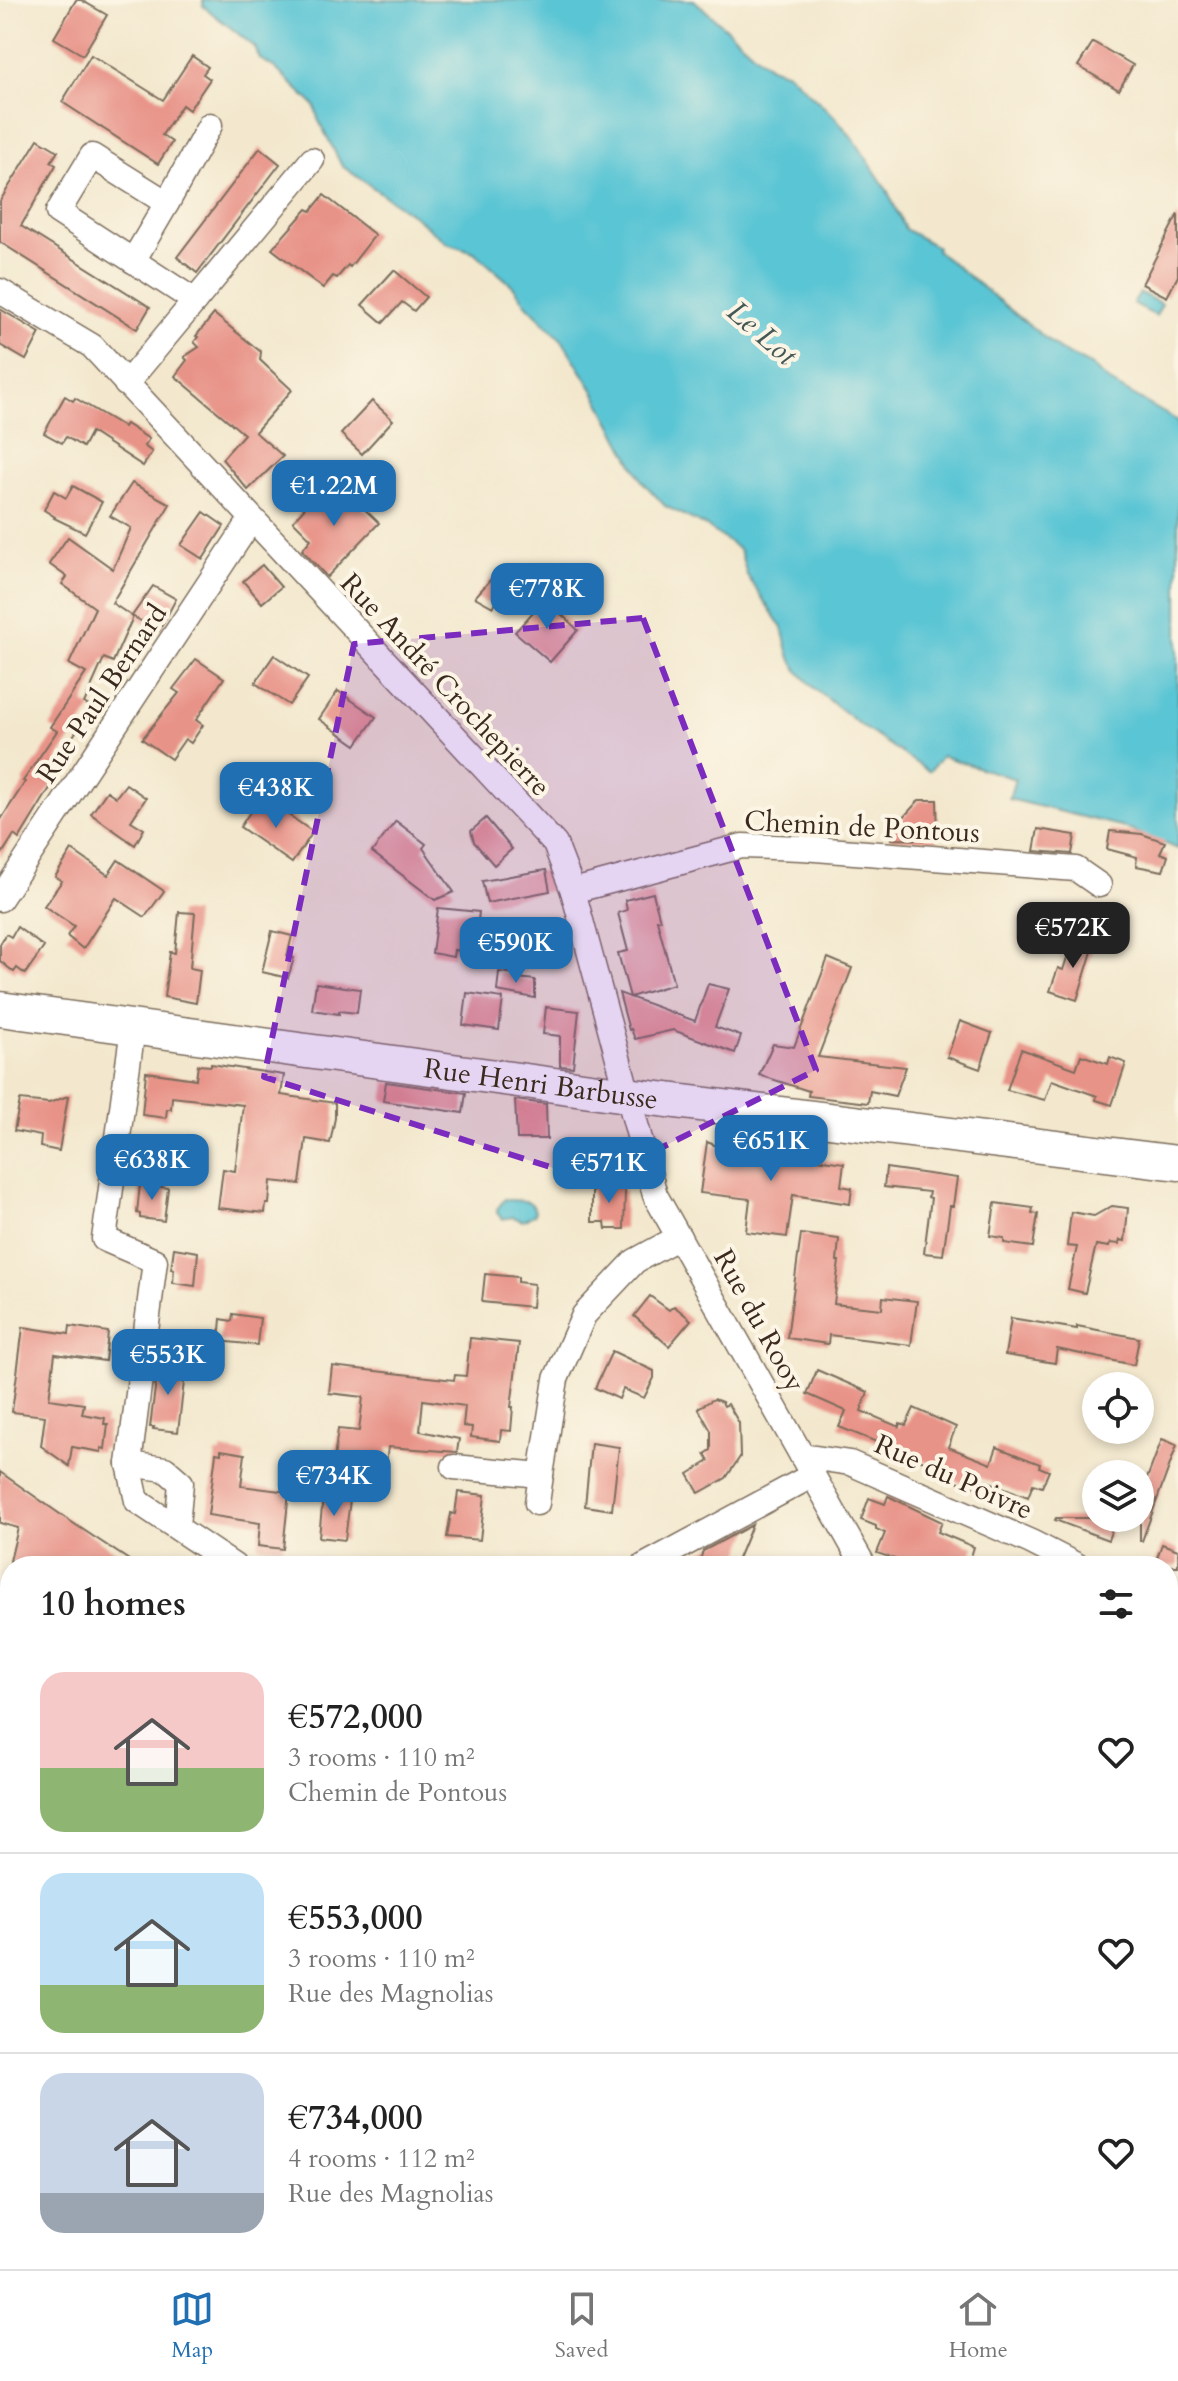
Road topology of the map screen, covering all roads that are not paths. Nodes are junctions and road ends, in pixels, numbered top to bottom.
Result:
1 (210, 125) dead end
2 (312, 160) dead end
3 (167, 203) junction
4 (133, 261) junction
5 (0, 291) edge
6 (195, 301) junction
7 (126, 384) junction
8 (251, 520) junction
9 (1099, 885) dead end
10 (573, 891) junction
11 (0, 899) edge
12 (0, 1009) edge
13 (133, 1028) junction
14 (627, 1095) junction
15 (1178, 1163) edge
16 (679, 1237) junction
17 (129, 1464) junction
18 (808, 1466) junction
19 (454, 1467) dead end
20 (541, 1475) junction
21 (537, 1503) dead end
22 (177, 1526) junction
23 (220, 1556) edge
24 (660, 1556) edge
25 (857, 1556) edge
26 (1058, 1556) edge

1 - 3 street
2 - 6 street
3 - 4 street
3 - 4 street
4 - 6 street
5 - 7 street, Rue André Crochepierre
6 - 7 street
7 - 8 street, Rue André Crochepierre
8 - 10 street, Rue André Crochepierre
8 - 11 street, Rue Paul Bernard
9 - 10 street, Chemin de Pontous
10 - 14 street, Rue André Crochepierre
12 - 13 main road, Rue Henri Barbusse
13 - 14 main road, Rue Henri Barbusse
13 - 17 street
14 - 15 main road, Rue Henri Barbusse
14 - 16 street, Rue du Rooy
16 - 18 street, Rue du Rooy
16 - 20 street
17 - 22 street
17 - 22 street
18 - 24 street
18 - 25 street, Rue du Rooy
18 - 26 street, Rue du Poivre
19 - 20 street
20 - 21 street
22 - 23 street

